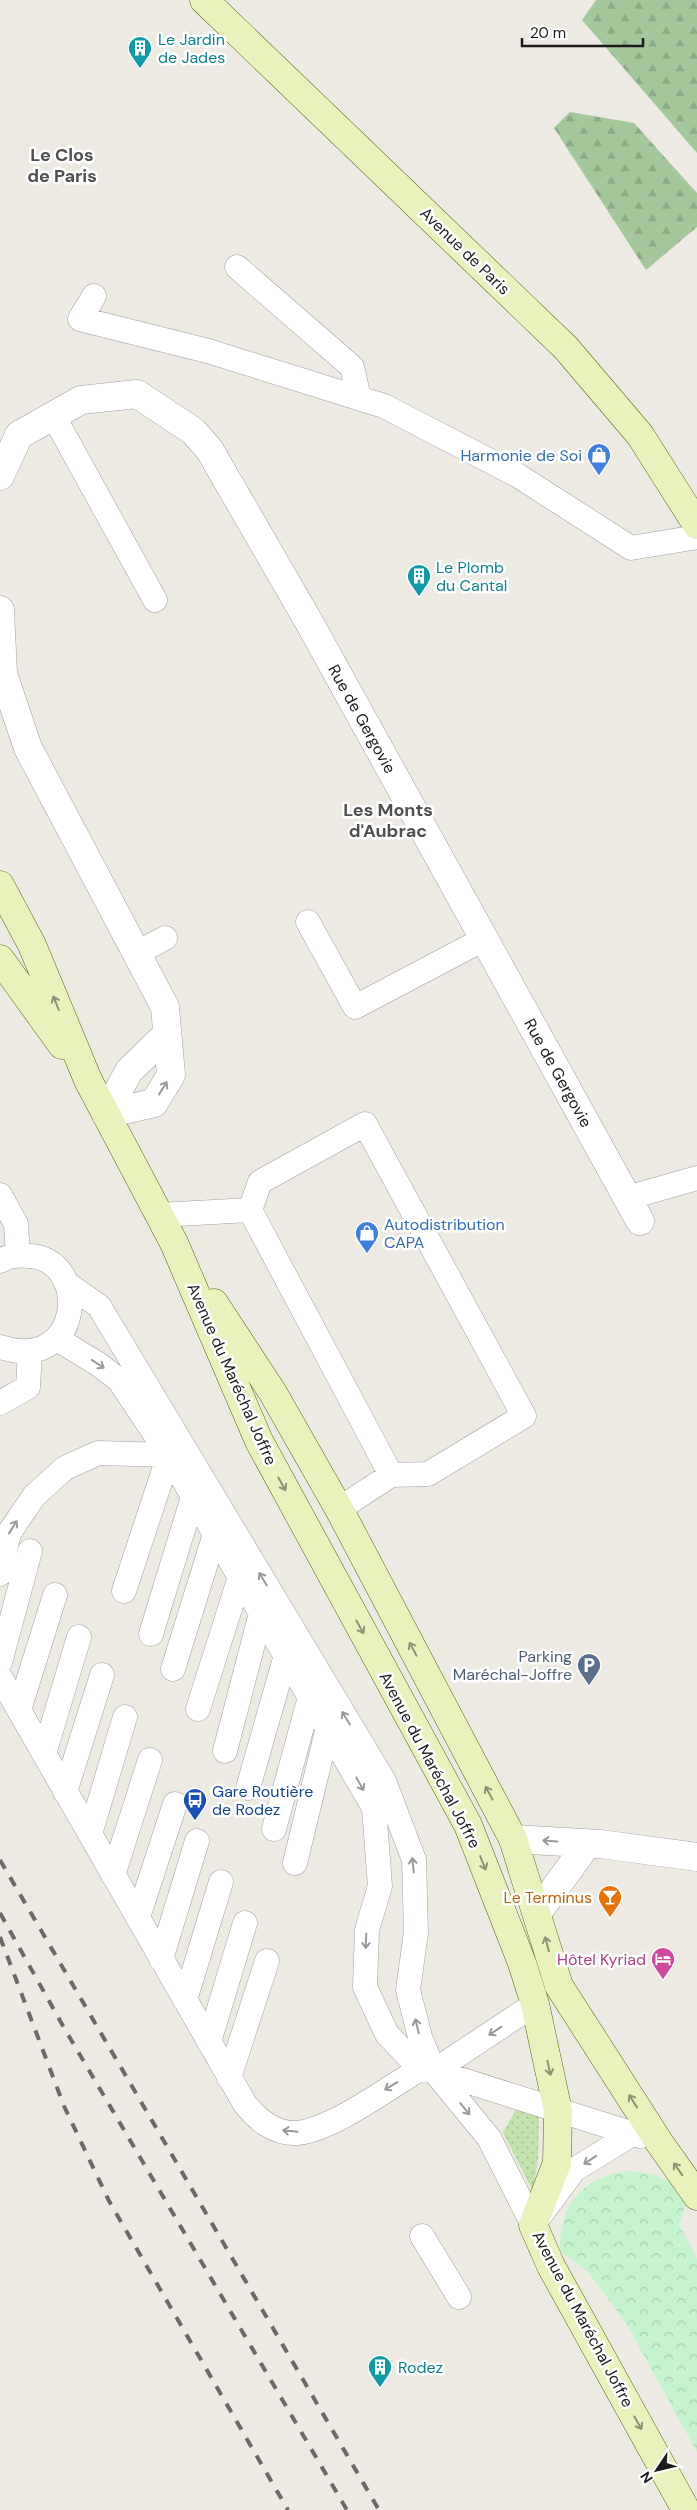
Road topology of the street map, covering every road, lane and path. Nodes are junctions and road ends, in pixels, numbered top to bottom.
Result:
1 (204, 0) edge
2 (238, 267) dead end
3 (94, 296) dead end
4 (359, 398) junction
5 (53, 415) junction
6 (0, 476) edge
7 (697, 525) edge
8 (642, 527) dead end
9 (697, 537) edge
10 (658, 544) junction
11 (155, 600) dead end
12 (0, 610) edge
13 (2, 673) edge
14 (0, 885) edge
15 (308, 922) dead end
16 (165, 938) dead end
17 (484, 939) junction
18 (137, 953) junction
19 (0, 959) edge
20 (166, 1035) junction
21 (88, 1080) junction
22 (106, 1114) junction
23 (697, 1178) edge
24 (0, 1195) edge
25 (250, 1210) junction
26 (634, 1210) joint
27 (159, 1215) junction
28 (174, 1243) junction
29 (9, 1258) edge
30 (66, 1283) junction
31 (57, 1339) junction
32 (0, 1347) edge
33 (30, 1352) junction
34 (0, 1403) edge
35 (168, 1455) junction
36 (391, 1475) junction
37 (193, 1497) junction
38 (339, 1508) junction
39 (215, 1534) junction
40 (30, 1552) dead end
41 (0, 1574) edge
42 (240, 1578) junction
43 (124, 1591) dead end
44 (56, 1595) dead end
45 (261, 1613) junction
46 (151, 1634) dead end
47 (79, 1638) dead end
48 (286, 1655) junction
49 (0, 1662) edge
50 (173, 1669) dead end
51 (102, 1675) dead end
52 (0, 1677) edge
53 (310, 1697) junction
54 (198, 1709) dead end
55 (19, 1710) junction
56 (125, 1717) dead end
57 (328, 1727) junction
58 (225, 1751) dead end
59 (44, 1754) junction
60 (150, 1760) dead end
61 (248, 1788) dead end
62 (65, 1792) junction
63 (175, 1804) dead end
64 (274, 1829) dead end
65 (90, 1834) junction
66 (513, 1839) junction
67 (197, 1840) dead end
68 (587, 1844) junction
69 (697, 1857) edge
70 (295, 1863) dead end
71 (113, 1875) junction
72 (221, 1882) dead end
73 (538, 1912) junction
74 (138, 1917) junction
75 (245, 1923) dead end
76 (161, 1960) junction
77 (267, 1962) dead end
78 (185, 2000) junction
79 (535, 2004) junction
80 (209, 2042) junction
81 (427, 2070) junction
82 (230, 2078) junction
83 (558, 2110) junction
84 (632, 2134) junction
85 (659, 2142) junction
86 (697, 2196) edge
87 (533, 2225) junction
88 (422, 2236) dead end
89 (459, 2297) dead end
90 (686, 2510) edge

1 - 7 main road, Avenue de Paris
2 - 4 lane
3 - 4 lane
4 - 10 lane
5 - 6 street, Rue de Gergovie
5 - 11 lane
5 - 17 street, Rue de Gergovie
8 - 10 lane
9 - 10 lane
12 - 13 street
13 - 18 street
21 -> 14 main road, Avenue du Maréchal Joffre
15 - 17 lane
16 - 18 lane
17 - 26 street, Rue de Gergovie
18 - 20 street
19 - 21 main road, Avenue du Maréchal Joffre
20 - 22 street
22 -> 20 street
21 - 22 main road, Avenue du Maréchal Joffre
22 - 27 main road, Avenue du Maréchal Joffre
23 - 26 lane
24 - 29 lane
25 - 27 lane
25 - 36 lane
25 - 36 lane
27 - 28 main road, Avenue du Maréchal Joffre
28 - 38 main road, Avenue du Maréchal Joffre
28 -> 79 main road, Avenue du Maréchal Joffre
29 - 30 lane
30 - 31 lane
81 -> 30 lane
31 - 33 lane
31 -> 35 lane
32 - 33 lane
33 - 34 lane
35 - 37 lane
41 -> 35 lane
35 - 43 lane
36 - 38 lane
37 - 39 lane
37 - 46 lane
66 -> 38 main road, Avenue du Maréchal Joffre
39 - 42 lane
39 - 50 lane
40 - 49 lane
42 - 45 lane
42 - 54 lane
44 - 55 lane
45 - 48 lane
45 - 58 lane
47 - 59 lane
48 - 53 lane
48 - 61 lane
51 - 62 lane
52 - 55 lane
53 - 57 lane
53 - 64 lane
55 - 59 lane
56 - 65 lane
57 - 70 lane
57 -> 81 lane
59 - 62 lane
60 - 71 lane
62 - 65 lane
63 - 74 lane
65 - 71 lane
68 -> 66 street
66 - 73 main road, Avenue du Maréchal Joffre
67 - 76 lane
68 - 69 street
68 - 73 street
71 - 74 lane
72 - 78 lane
85 -> 73 main road, Avenue du Maréchal Joffre
74 - 76 lane
75 - 80 lane
76 - 78 lane
77 - 82 lane
78 - 80 lane
79 -> 81 lane
79 -> 83 main road, Avenue du Maréchal Joffre
80 - 82 lane
81 -> 82 lane
81 - 83 lane
81 -> 87 lane
83 - 84 lane
83 - 87 main road, Avenue du Maréchal Joffre
84 - 85 lane
84 -> 87 lane
86 -> 85 main road, Avenue du Maréchal Joffre
87 -> 90 main road, Avenue du Maréchal Joffre
88 - 89 lane

